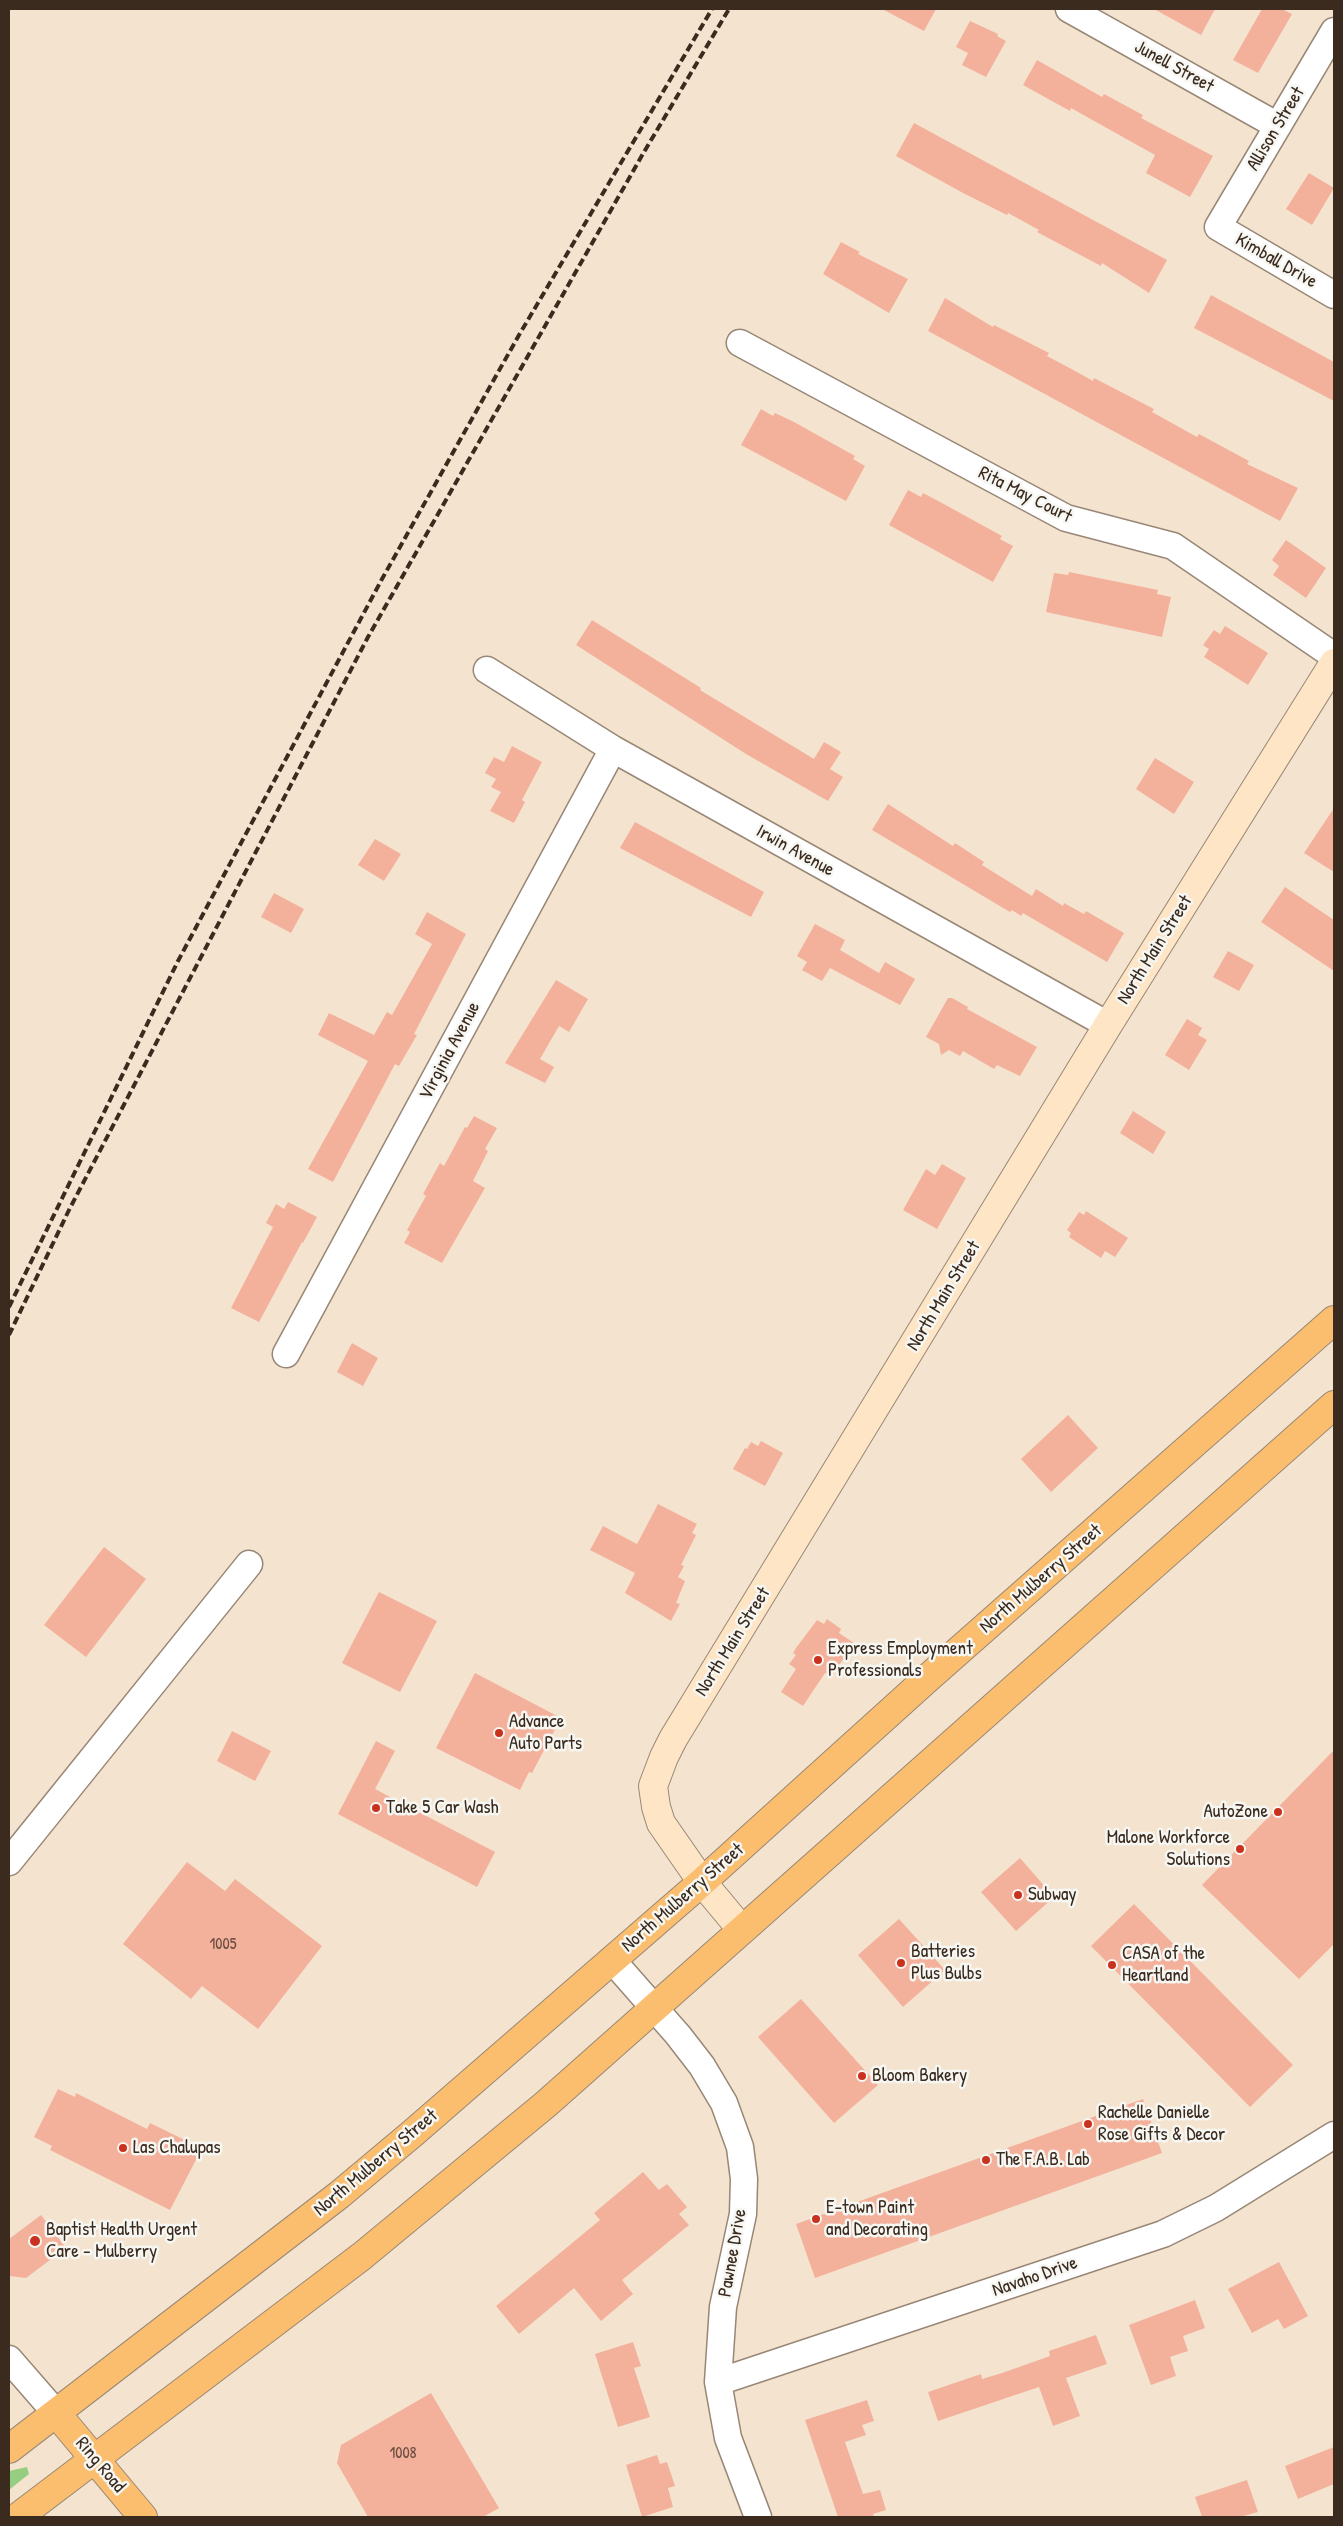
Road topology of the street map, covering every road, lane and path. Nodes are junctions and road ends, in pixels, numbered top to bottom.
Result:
1 (1069, 9) edge
2 (1334, 31) edge
3 (1278, 126) junction
4 (1218, 227) joint
5 (1334, 295) edge
6 (740, 343) dead end
7 (487, 670) dead end
8 (1332, 671) edge
9 (613, 749) junction
10 (1108, 1025) junction
11 (1334, 1320) edge
12 (286, 1354) dead end
13 (1334, 1405) edge
14 (249, 1564) dead end
15 (9, 1862) edge
16 (702, 1882) junction
17 (742, 1930) junction
18 (612, 1960) junction
19 (655, 2008) junction
20 (1334, 2136) edge
21 (9, 2359) edge
22 (718, 2382) junction
23 (56, 2413) junction
24 (9, 2449) edge
25 (95, 2460) junction
26 (18, 2517) edge
27 (143, 2517) edge
28 (758, 2517) edge

1 - 3 street, Junell Street
2 - 3 street, Allison Street
3 - 4 street, Allison Street
4 - 5 street, Kimball Drive
6 - 8 street, Rita May Court
7 - 9 street, Irwin Avenue
8 - 10 street, North Main Street
9 - 10 street, Irwin Avenue
9 - 12 street, Virginia Avenue
10 - 16 street, North Main Street
11 - 16 main road, North Mulberry Street
13 - 17 main road
14 - 15 street
16 - 17 street, North Main Street
16 - 18 main road, North Mulberry Street
17 - 19 main road
18 - 19 street, Pawnee Drive
18 - 23 main road, North Mulberry Street
19 - 22 street, Pawnee Drive
19 - 25 main road
20 - 22 street, Navaho Drive
21 - 23 street
22 - 28 street, Pawnee Drive
23 - 24 main road, North Mulberry Street
23 - 25 main road, Ring Road
25 - 26 main road
25 - 27 main road, Ring Road

